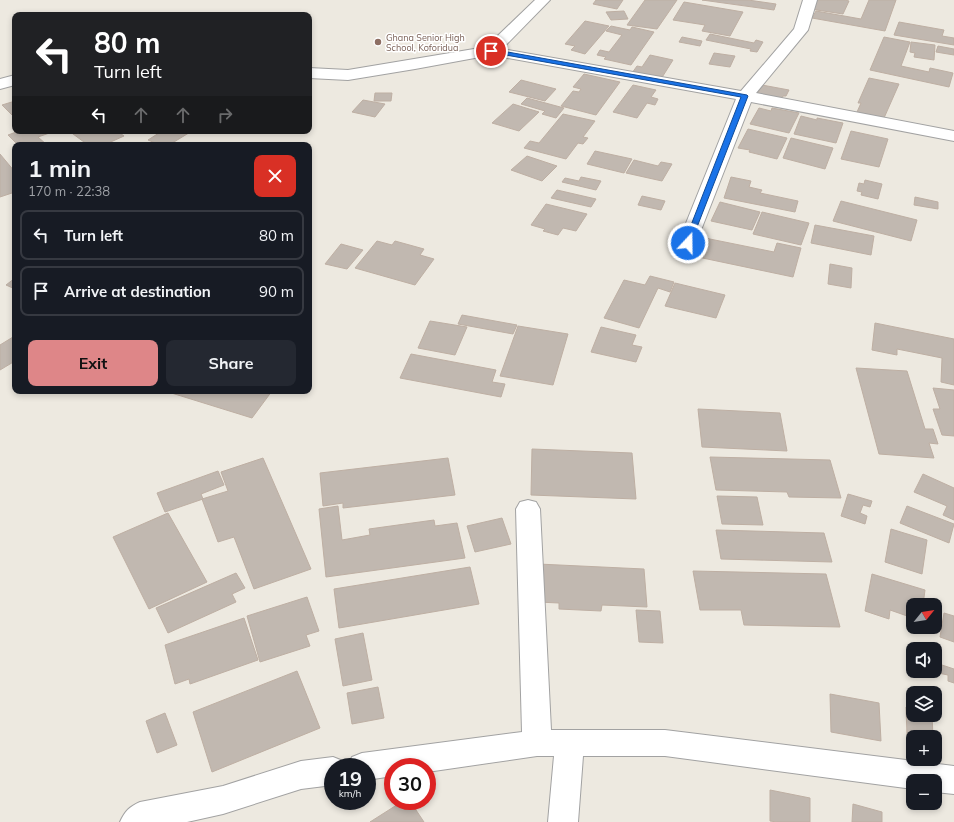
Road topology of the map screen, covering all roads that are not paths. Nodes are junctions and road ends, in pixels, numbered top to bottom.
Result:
1 (543, 0) edge
2 (810, 0) edge
3 (491, 51) junction
4 (312, 73) edge
5 (12, 81) edge
6 (0, 84) edge
7 (745, 96) junction
8 (954, 136) edge
9 (688, 243) dead end
10 (528, 509) dead end
11 (570, 742) junction
12 (537, 743) junction
13 (376, 765) edge
14 (324, 772) edge
15 (954, 780) edge
16 (135, 822) edge
17 (563, 822) edge

1 - 3 street
2 - 7 street
3 - 4 street
3 - 7 street
5 - 6 street
7 - 8 street
7 - 9 street
10 - 12 street
11 - 12 street
11 - 15 street
11 - 17 street
12 - 13 street
14 - 16 street

